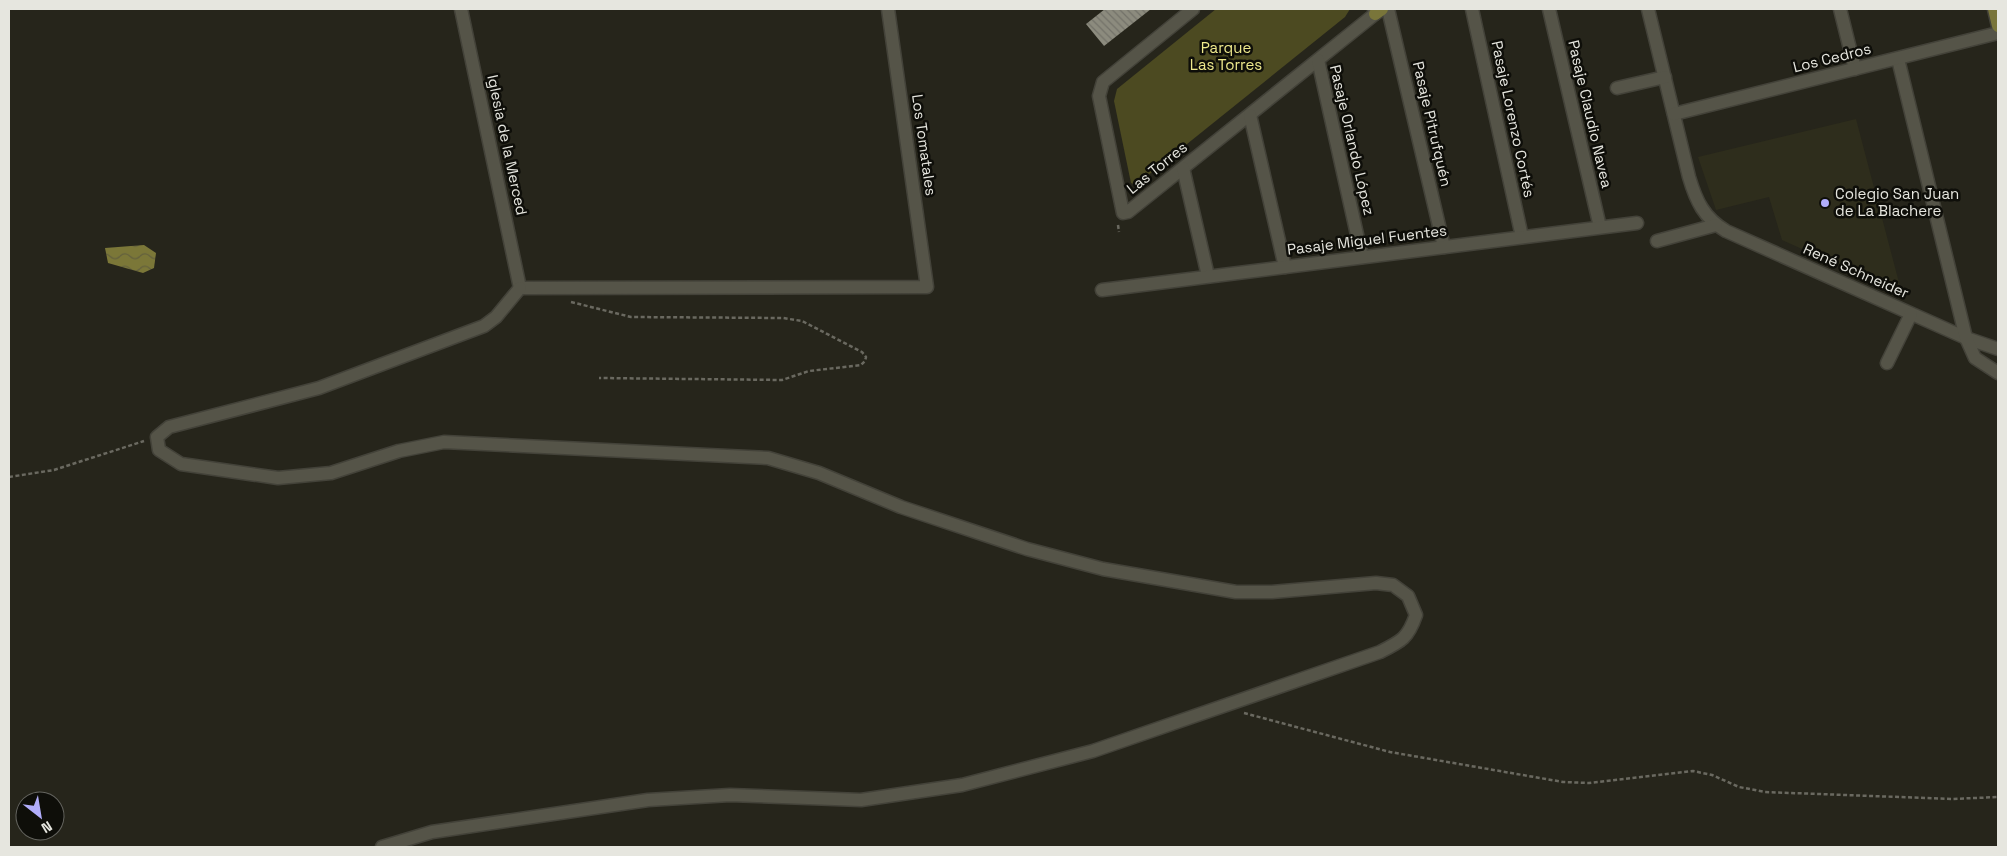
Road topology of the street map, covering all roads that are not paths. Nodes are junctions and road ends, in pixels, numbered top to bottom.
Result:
1 (462, 9) edge
2 (888, 9) edge
3 (1193, 9) edge
4 (1388, 9) edge
5 (1472, 9) edge
6 (1549, 9) edge
7 (1840, 9) edge
8 (1994, 9) edge
9 (1377, 10) edge
10 (1652, 10) edge
11 (1998, 26) edge
12 (1998, 33) edge
13 (1898, 58) junction
14 (1318, 60) junction
15 (1855, 69) junction
16 (1665, 77) junction
17 (1618, 88) dead end
18 (1674, 114) junction
19 (1250, 115) junction
20 (1183, 168) junction
21 (1637, 223) dead end
22 (1716, 225) junction
23 (1600, 227) junction
24 (1522, 237) junction
25 (1657, 241) dead end
26 (1444, 247) junction
27 (1362, 257) junction
28 (1285, 267) junction
29 (1208, 276) junction
30 (520, 288) junction
31 (1102, 290) dead end
32 (1911, 314) junction
33 (1966, 338) junction
34 (1998, 349) edge
35 (1887, 363) dead end
36 (1998, 373) edge
37 (382, 847) edge

1 - 30 street, Iglesia de la Merced
2 - 30 street, Los Tomatales
3 - 20 street, Las Torres
4 - 26 street, Pasaje Pitrufquén
5 - 24 street, Pasaje Lorenzo Cortés
6 - 23 street, Pasaje Claudio Navea
7 - 15 street
8 - 11 street
9 - 14 street, Las Torres
10 - 16 street, René Schneider
12 - 13 street, Los Cedros
13 - 15 street, Los Cedros
13 - 33 street
14 - 19 street, Las Torres
14 - 27 street, Pasaje Orlando López
15 - 18 street, Los Cedros
16 - 17 street
16 - 18 street, René Schneider
18 - 22 street, René Schneider
19 - 20 street, Las Torres
19 - 28 street
20 - 29 street
21 - 23 street, Pasaje Miguel Fuentes
22 - 25 street
22 - 32 street, René Schneider
23 - 24 street, Pasaje Miguel Fuentes
24 - 26 street, Pasaje Miguel Fuentes
26 - 27 street, Pasaje Miguel Fuentes
27 - 28 street, Pasaje Miguel Fuentes
28 - 29 street, Pasaje Miguel Fuentes
29 - 31 street, Pasaje Miguel Fuentes
30 - 37 street
32 - 33 street, René Schneider
32 - 35 street
33 - 34 street, René Schneider
33 - 36 street

